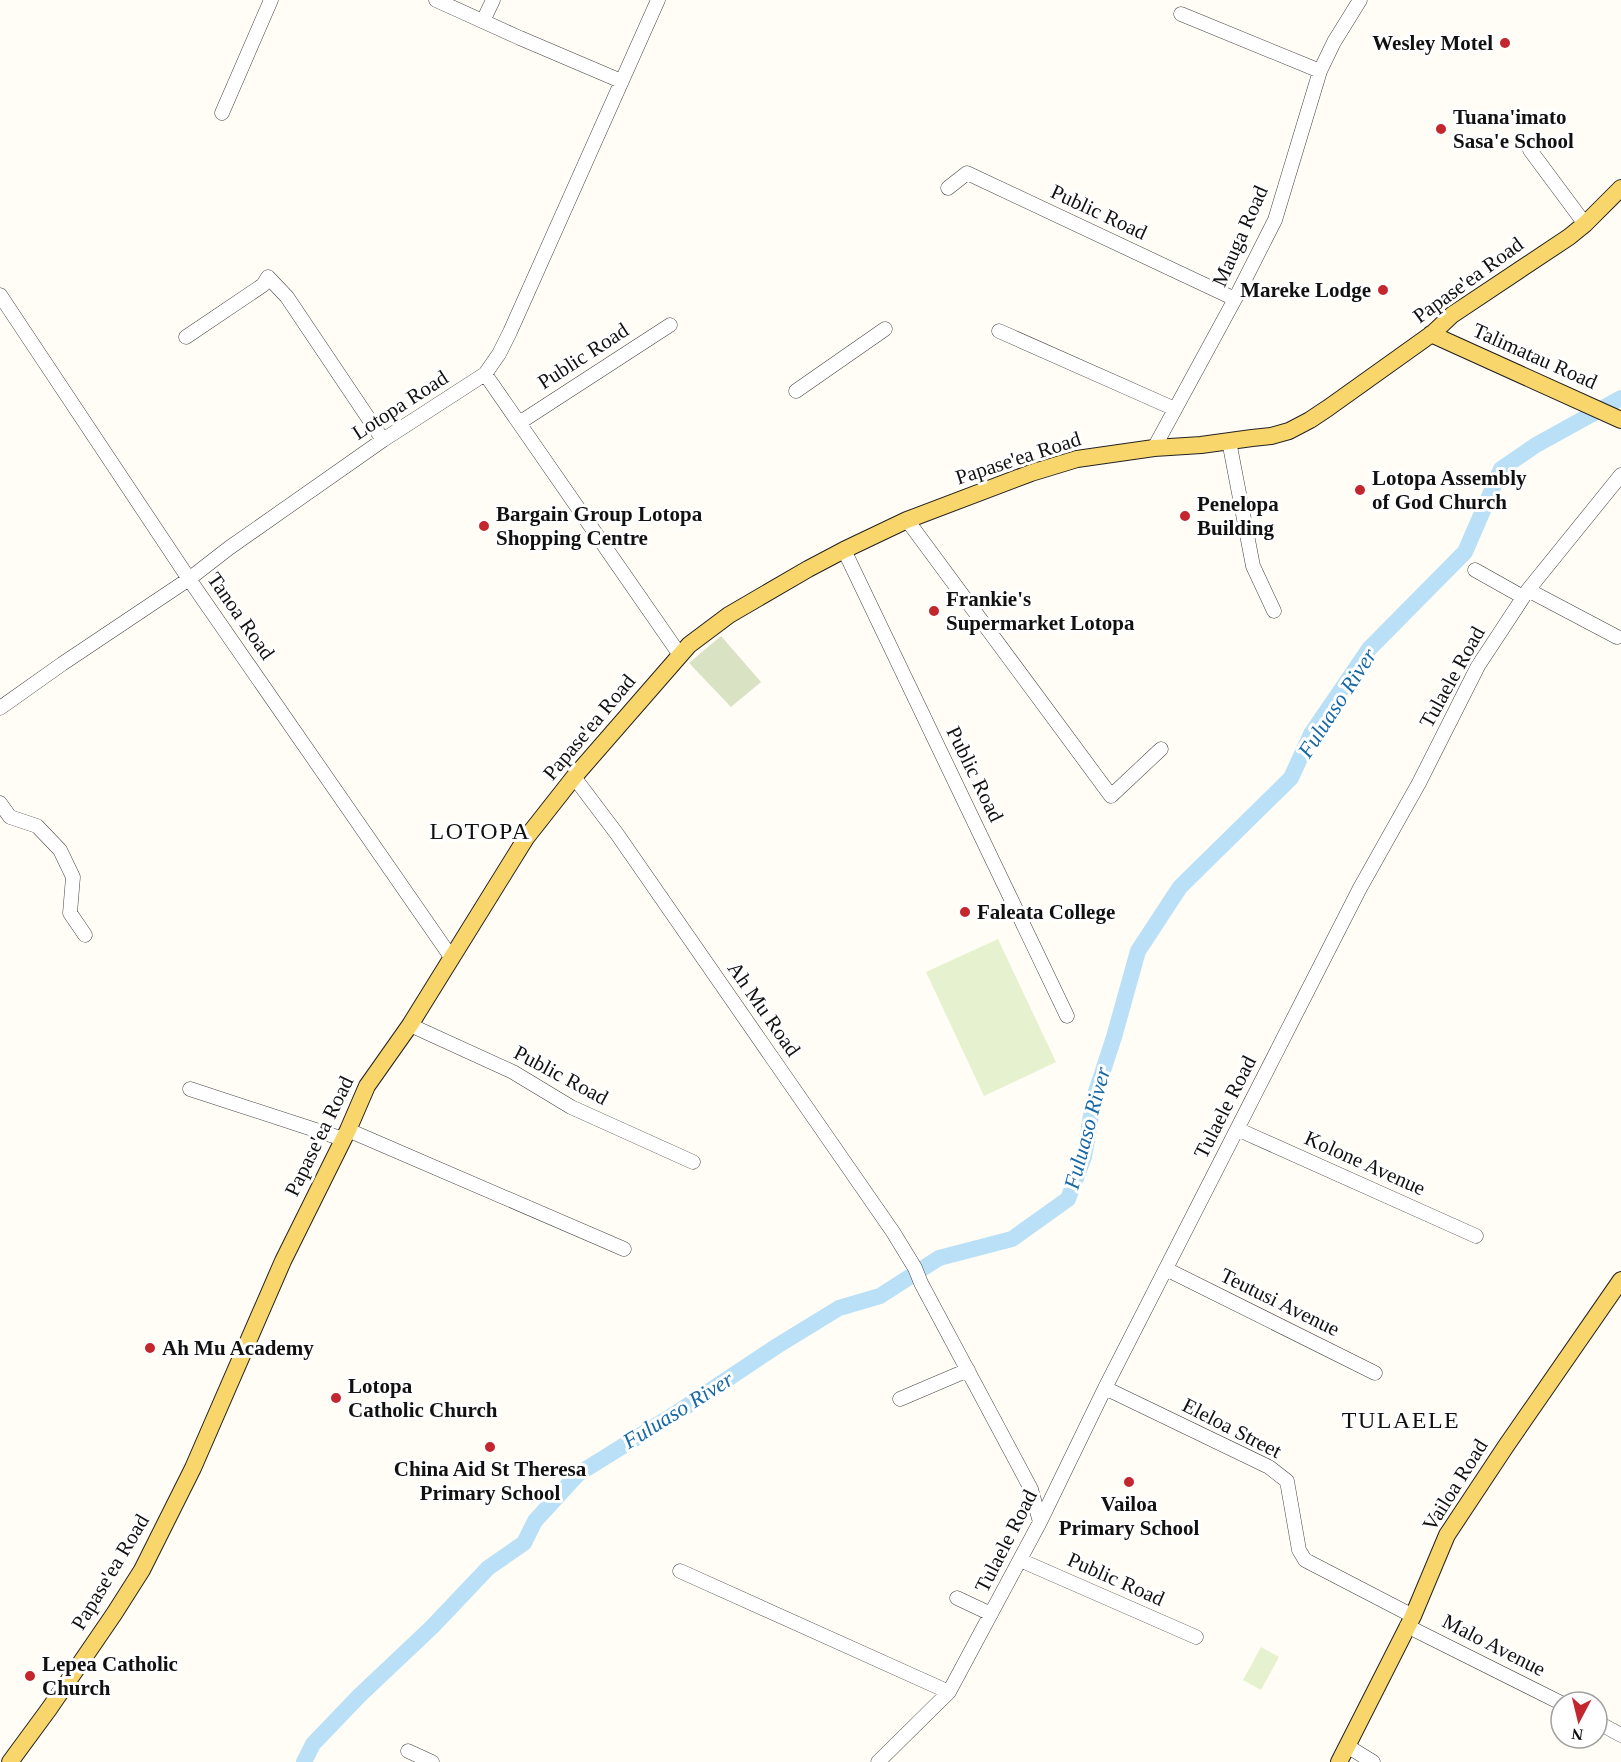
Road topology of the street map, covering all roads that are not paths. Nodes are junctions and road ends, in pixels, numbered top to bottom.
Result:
1 (271, 0) edge
2 (436, 0) edge
3 (493, 0) edge
4 (658, 0) edge
5 (1360, 0) edge
6 (1181, 14) dead end
7 (483, 21) junction
8 (1320, 71) junction
9 (621, 81) junction
10 (222, 113) dead end
11 (1530, 150) dead end
12 (948, 188) dead end
13 (1621, 188) edge
14 (1585, 224) junction
15 (0, 295) edge
16 (1235, 299) junction
17 (670, 325) dead end
18 (885, 329) dead end
19 (999, 331) dead end
20 (1431, 334) junction
21 (186, 337) dead end
22 (485, 374) junction
23 (796, 391) dead end
24 (1175, 409) junction
25 (1621, 420) edge
26 (519, 423) junction
27 (383, 440) junction
28 (1228, 441) junction
29 (1154, 448) junction
30 (1621, 475) edge
31 (907, 520) junction
32 (844, 550) junction
33 (1475, 570) dead end
34 (189, 579) junction
35 (1526, 594) junction
36 (1274, 611) dead end
37 (1617, 637) dead end
38 (680, 655) junction
39 (0, 708) edge
40 (1161, 749) dead end
41 (574, 777) junction
42 (0, 803) edge
43 (85, 935) dead end
44 (451, 957) junction
45 (1067, 1016) dead end
46 (410, 1025) junction
47 (190, 1089) dead end
48 (1237, 1129) junction
49 (346, 1135) junction
50 (693, 1162) dead end
51 (1476, 1236) dead end
52 (624, 1249) dead end
53 (1166, 1269) junction
54 (1621, 1280) edge
55 (968, 1370) junction
56 (1376, 1372) dead end
57 (1105, 1389) junction
58 (900, 1399) dead end
59 (1040, 1522) junction
60 (1020, 1560) junction
61 (680, 1571) dead end
62 (957, 1598) dead end
63 (992, 1614) junction
64 (1410, 1621) junction
65 (1196, 1637) dead end
66 (949, 1692) junction
67 (1549, 1696) edge
68 (1347, 1746) junction
69 (408, 1751) dead end
70 (10, 1762) edge
71 (432, 1762) edge
72 (878, 1762) edge
73 (1339, 1762) edge
74 (1373, 1762) edge

1 - 10 street
2 - 7 street
3 - 7 street
4 - 9 street, Lotopa Road
5 - 8 street, Mauga Road
6 - 8 street
7 - 9 street
8 - 16 street, Mauga Road
9 - 22 street, Lotopa Road
11 - 14 street
12 - 16 street, Public Road
13 - 14 main road, Papase'ea Road
14 - 20 main road, Papase'ea Road
15 - 34 street, Tanoa Road
16 - 24 street, Mauga Road
17 - 26 street, Public Road
18 - 23 street
19 - 24 street
20 - 25 main road, Talimatau Road
20 - 28 main road, Papase'ea Road
21 - 27 street
22 - 26 street
22 - 27 street, Lotopa Road
24 - 29 street, Mauga Road
26 - 38 street
27 - 34 street, Lotopa Road
28 - 29 main road, Papase'ea Road
28 - 36 street
29 - 31 main road, Papase'ea Road
30 - 35 street, Tulaele Road
31 - 32 main road, Papase'ea Road
31 - 40 street
32 - 38 main road, Papase'ea Road
32 - 45 street, Public Road
33 - 35 street
34 - 39 street, Lotopa Road
34 - 44 street, Tanoa Road
35 - 37 street
35 - 48 street, Tulaele Road
38 - 41 main road, Papase'ea Road
41 - 44 main road, Papase'ea Road
41 - 55 street, Ah Mu Road
42 - 43 street
44 - 46 main road, Papase'ea Road
46 - 49 main road, Papase'ea Road
46 - 50 street, Public Road
47 - 49 street
48 - 51 street, Kolone Avenue
48 - 53 street, Tulaele Road
49 - 52 street
49 - 70 main road, Papase'ea Road
53 - 56 street, Teutusi Avenue
53 - 57 street, Tulaele Road
54 - 64 main road, Vailoa Road
55 - 58 street
55 - 59 street
57 - 59 street, Tulaele Road
57 - 64 street, Eleloa Street
59 - 60 street, Tulaele Road
60 - 63 street, Tulaele Road
60 - 65 street, Public Road
61 - 66 street
62 - 63 street
63 - 66 street, Tulaele Road
64 - 67 street, Malo Avenue
64 - 68 main road, Vailoa Road
66 - 72 street, Tulaele Road
68 - 73 main road, Vailoa Road
68 - 74 street
69 - 71 street

